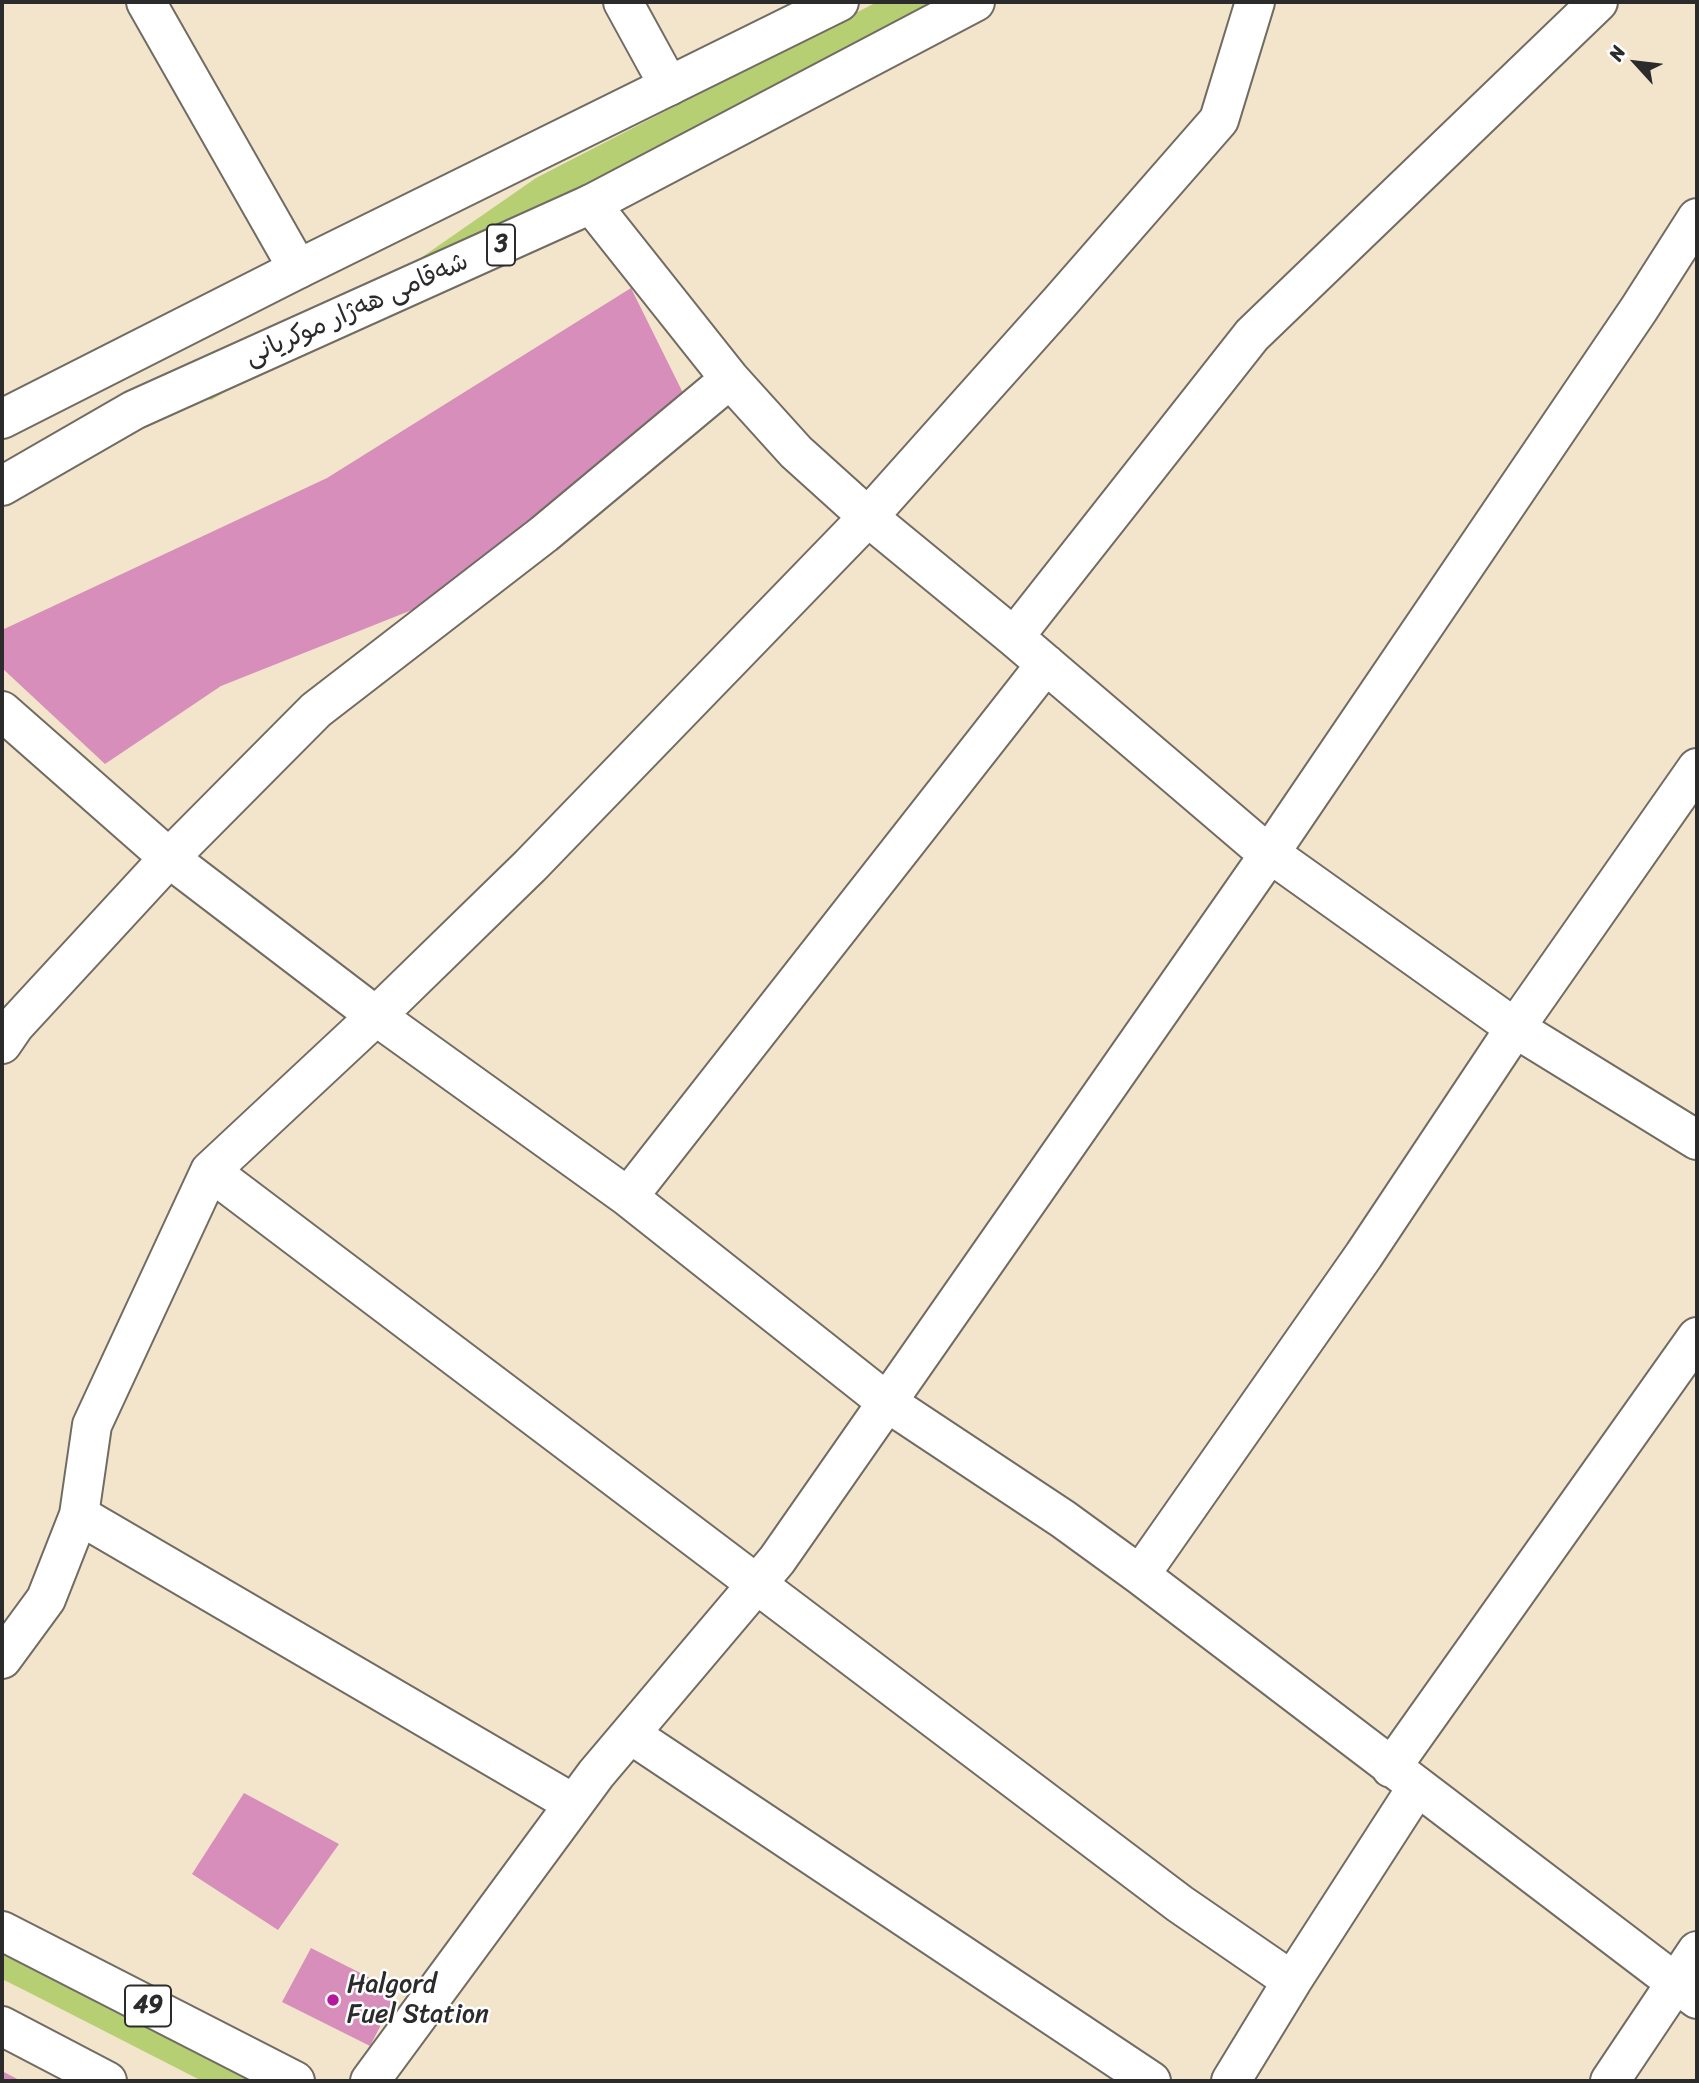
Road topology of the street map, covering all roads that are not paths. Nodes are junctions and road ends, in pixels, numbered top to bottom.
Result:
1 (146, 2) edge
2 (623, 2) edge
3 (839, 2) edge
4 (975, 2) edge
5 (1255, 2) edge
6 (1598, 2) edge
7 (669, 86) junction
8 (591, 204) junction
9 (1697, 218) edge
10 (298, 269) junction
11 (103, 369) junction
12 (730, 379) junction
13 (134, 410) junction
14 (2, 419) edge
15 (2, 486) edge
16 (868, 517) junction
17 (1014, 637) junction
18 (1046, 664) junction
19 (2, 711) edge
20 (1697, 768) edge
21 (1270, 853) junction
22 (169, 858) junction
23 (376, 1016) junction
24 (1515, 1028) junction
25 (2, 1044) edge
26 (1697, 1140) edge
27 (210, 1171) junction
28 (628, 1197) junction
29 (1697, 1337) edge
30 (888, 1403) junction
31 (79, 1516) junction
32 (1140, 1576) junction
33 (756, 1585) junction
34 (2, 1659) edge
35 (630, 1734) junction
36 (1404, 1777) junction
37 (574, 1804) junction
38 (2, 1931) edge
39 (1697, 1951) edge
40 (1292, 1980) junction
41 (1687, 1991) edge
42 (2, 2026) edge
43 (107, 2081) edge
44 (295, 2081) edge
45 (370, 2081) edge
46 (1151, 2081) edge
47 (1231, 2081) edge
48 (1610, 2081) edge

1 - 10 main road
2 - 7 main road
3 - 7 main road
4 - 8 main road, شەقامی ھەژار موکریانی / 3
5 - 16 main road
6 - 17 main road
7 - 10 main road
8 - 12 main road
8 - 13 main road, شەقامی ھەژار موکریانی / 3
9 - 21 main road
10 - 11 main road
11 - 13 main road
11 - 14 main road
12 - 16 main road
12 - 22 main road
13 - 15 main road, شەقامی ھەژار موکریانی / 3
16 - 17 main road
16 - 23 main road
17 - 18 main road
18 - 21 main road
18 - 28 main road
19 - 22 main road
20 - 24 main road
21 - 24 main road
21 - 30 main road
22 - 23 main road
22 - 25 main road
23 - 27 main road
23 - 28 main road
24 - 26 main road
24 - 32 main road
27 - 31 main road
27 - 33 main road
28 - 30 main road
29 - 36 main road
30 - 32 main road
30 - 33 main road
31 - 34 main road
31 - 37 main road
32 - 36 main road
33 - 35 main road
33 - 40 main road
35 - 37 main road
35 - 46 main road
36 - 40 main road
36 - 41 main road
37 - 45 main road
38 - 44 main road, 49
39 - 41 main road
40 - 47 main road
41 - 48 main road
42 - 43 main road

